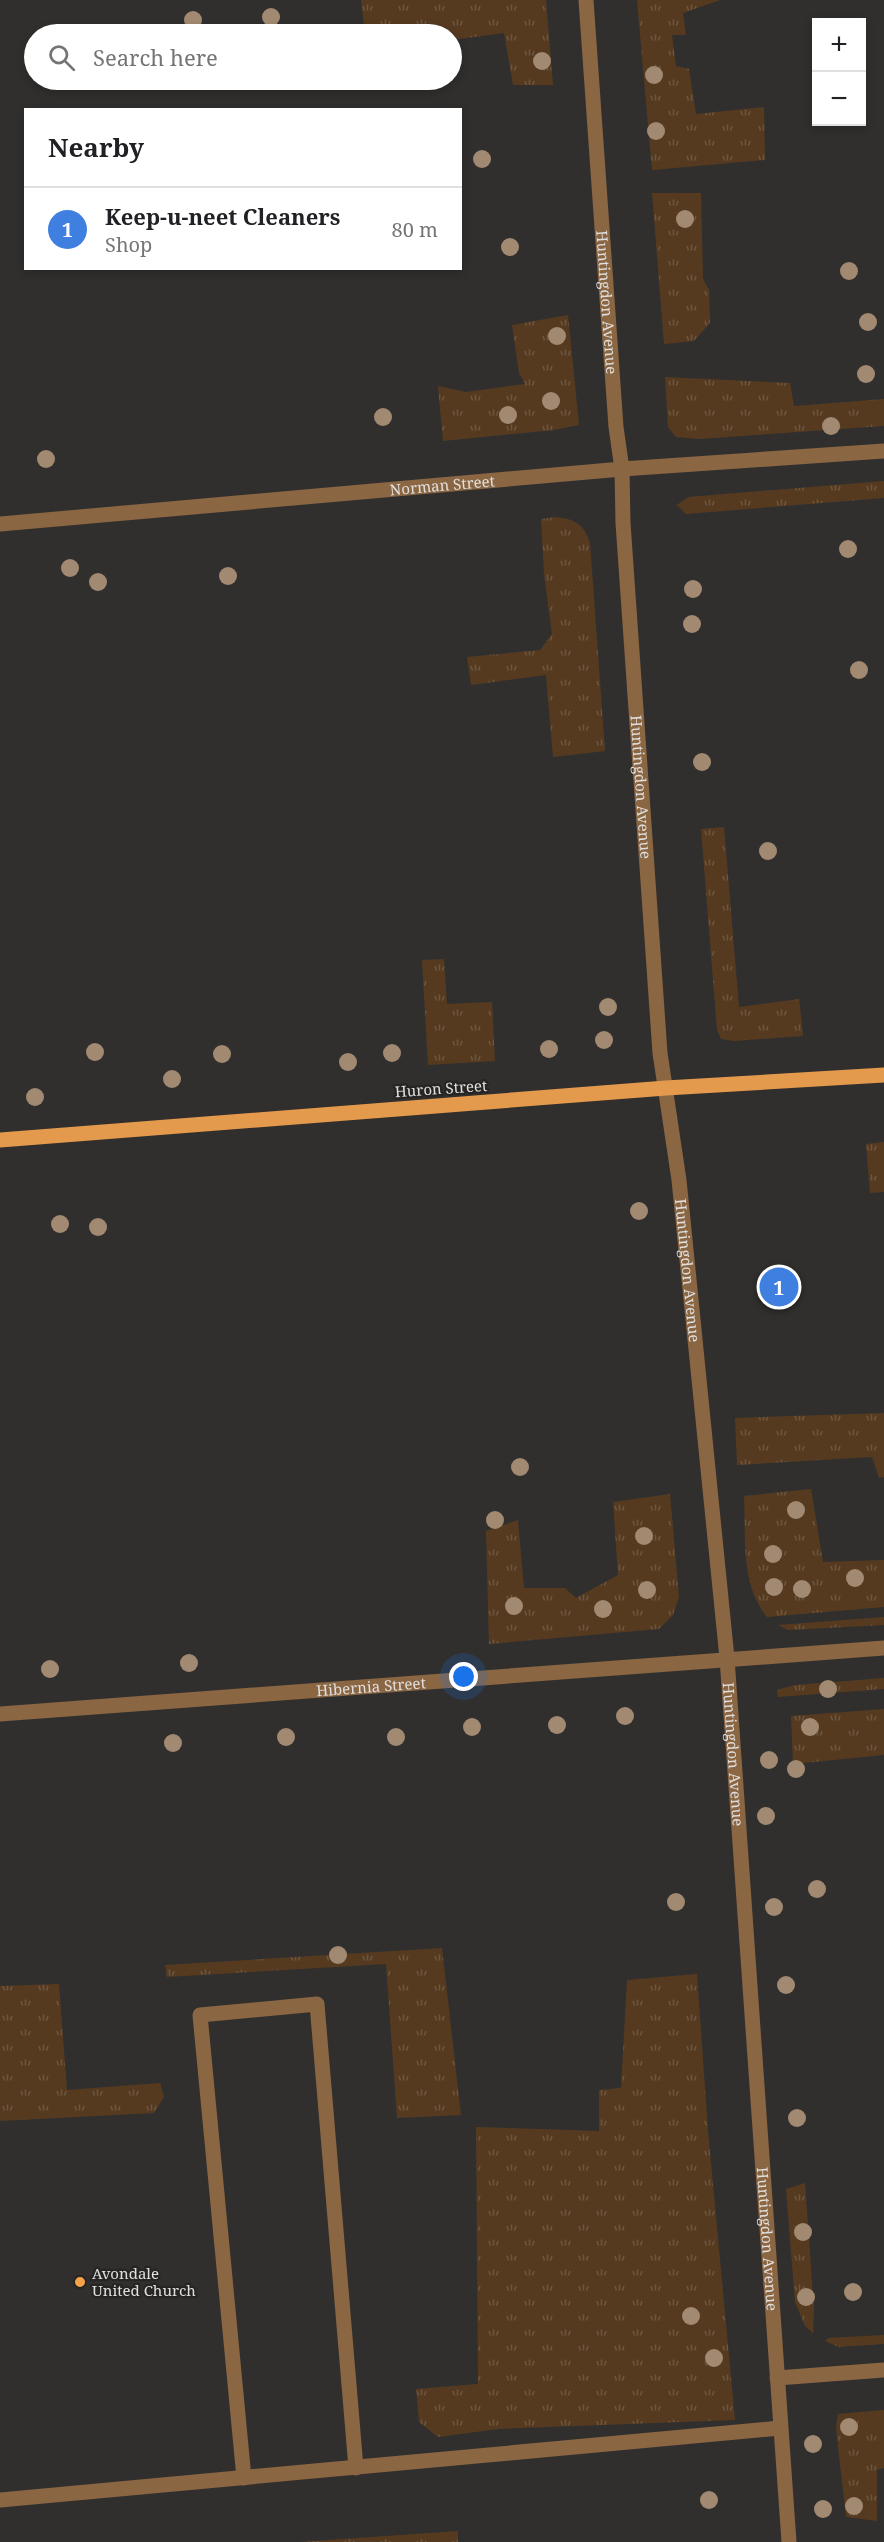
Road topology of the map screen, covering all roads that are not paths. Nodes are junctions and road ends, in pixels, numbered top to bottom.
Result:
1 (586, 0) edge
2 (884, 451) edge
3 (622, 470) junction
4 (0, 524) edge
5 (884, 1075) edge
6 (666, 1088) junction
7 (0, 1140) edge
8 (884, 1648) edge
9 (727, 1658) junction
10 (0, 1714) edge
11 (884, 2370) edge
12 (777, 2378) junction
13 (780, 2428) junction
14 (356, 2468) junction
15 (244, 2478) junction
16 (0, 2500) edge
17 (789, 2542) edge

1 - 3 street, Huntingdon Avenue
2 - 3 street, Norman Street
3 - 4 street, Norman Street
3 - 6 street, Huntingdon Avenue
5 - 6 main road, Huron Street
6 - 7 main road, Huron Street
6 - 9 street, Huntingdon Avenue
8 - 9 street, Hibernia Street
9 - 10 street, Hibernia Street
9 - 12 street, Huntingdon Avenue
11 - 12 street
12 - 13 street, Huntingdon Avenue
13 - 14 street
13 - 17 street, Huntingdon Avenue
14 - 15 street
14 - 15 street
15 - 16 street

